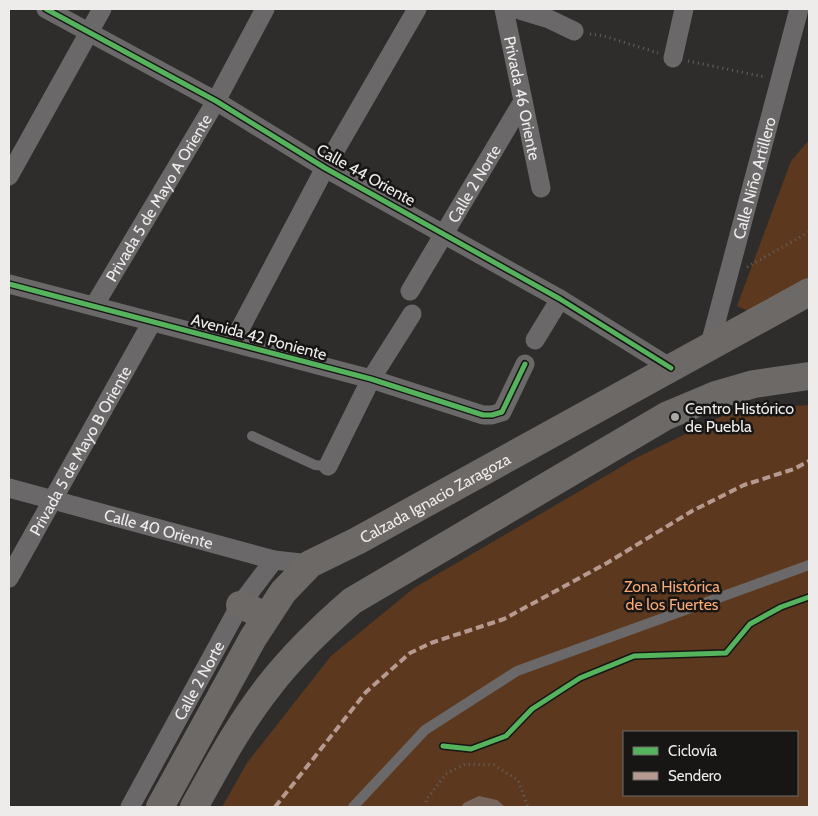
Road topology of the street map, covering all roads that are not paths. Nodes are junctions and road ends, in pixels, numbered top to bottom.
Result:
1 (46, 9) edge
2 (102, 9) edge
3 (265, 9) edge
4 (417, 9) edge
5 (504, 9) edge
6 (516, 9) edge
7 (684, 9) edge
8 (799, 9) edge
9 (550, 14) edge
10 (574, 31) dead end
11 (90, 32) junction
12 (672, 58) dead end
13 (216, 101) junction
14 (523, 101) junction
15 (325, 168) junction
16 (9, 176) edge
17 (541, 188) dead end
18 (444, 233) junction
19 (9, 284) edge
20 (410, 291) dead end
21 (809, 292) edge
22 (560, 299) junction
23 (94, 306) junction
24 (412, 314) dead end
25 (152, 322) junction
26 (535, 340) dead end
27 (233, 342) junction
28 (708, 348) junction
29 (525, 364) dead end
30 (671, 368) junction
31 (809, 376) edge
32 (371, 379) junction
33 (252, 436) dead end
34 (328, 466) joint
35 (9, 488) edge
36 (53, 500) junction
37 (274, 560) junction
38 (310, 564) junction
39 (809, 565) edge
40 (9, 578) edge
41 (240, 605) junction
42 (267, 616) junction
43 (130, 807) edge
44 (160, 807) edge
45 (194, 807) edge
46 (353, 807) edge

1 - 11 street, Calle 44 Oriente
2 - 11 street
3 - 13 street, Privada 5 de Mayo A Oriente
4 - 15 street
5 - 14 street, Privada 46 Oriente
6 - 9 street
7 - 12 street
8 - 28 street, Calle Niño Artillero
9 - 10 street
11 - 13 street, Calle 44 Oriente
11 - 16 street
13 - 15 street, Calle 44 Oriente
13 - 23 street, Privada 5 de Mayo A Oriente
14 - 17 street, Privada 46 Oriente
14 - 18 street, Calle 2 Norte
15 - 18 street, Calle 44 Oriente
15 - 27 street
18 - 20 street, Calle 2 Norte
18 - 22 street, Calle 44 Oriente
19 - 23 street, Avenida 42 Poniente
21 - 28 main road, Calzada Ignacio Zaragoza
22 - 26 street
22 - 30 street, Calle 44 Oriente
23 - 25 street, Avenida 42 Poniente
24 - 32 street
25 - 27 street, Avenida 42 Poniente
25 - 36 street, Privada 5 de Mayo B Oriente
27 - 32 street, Avenida 42 Poniente
28 - 30 main road, Calzada Ignacio Zaragoza
29 - 32 street, Avenida 42 Poniente
30 - 38 main road, Calzada Ignacio Zaragoza
31 - 45 main road
32 - 34 street
33 - 34 lane
35 - 36 street, Calle 40 Oriente
36 - 37 street, Calle 40 Oriente
36 - 40 street, Privada 5 de Mayo B Oriente
37 - 38 street, Calle 40 Oriente
37 - 41 street, Calle 2 Norte
38 - 42 main road, Calzada Ignacio Zaragoza
39 - 46 lane
41 - 42 main road
41 - 43 street, Calle 2 Norte
42 - 44 main road, Calzada Ignacio Zaragoza

